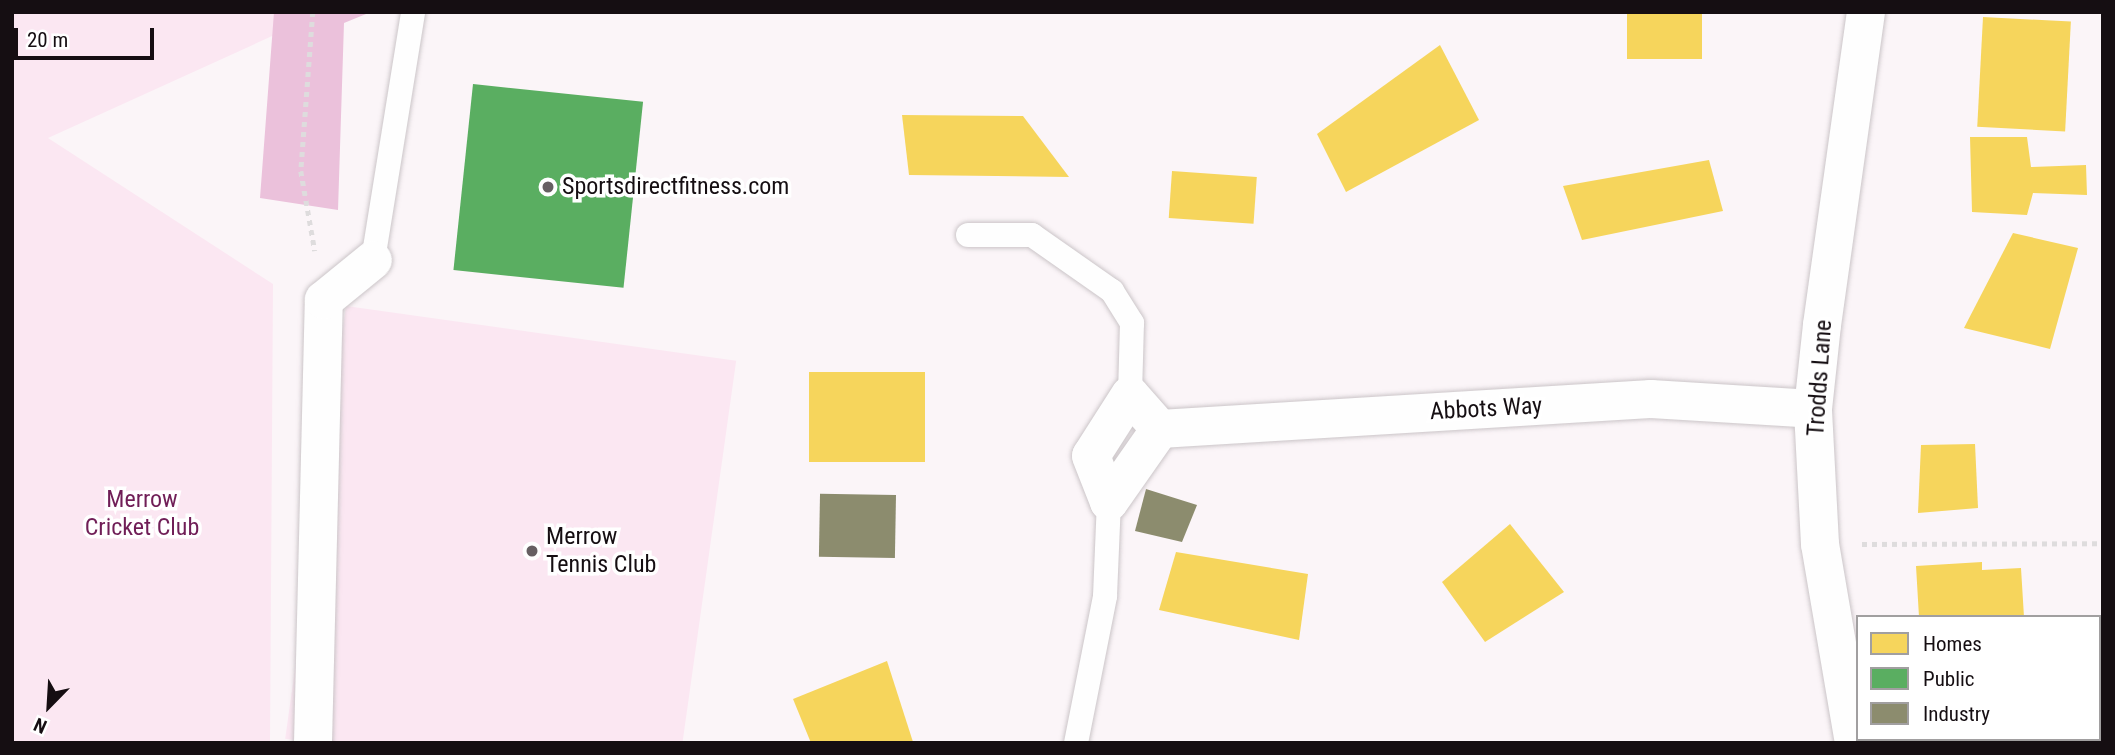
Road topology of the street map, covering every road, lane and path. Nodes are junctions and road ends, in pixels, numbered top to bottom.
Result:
1 (313, 12) edge
2 (413, 12) edge
3 (1866, 12) edge
4 (968, 235) dead end
5 (373, 260) joint
6 (324, 300) junction
7 (1130, 395) junction
8 (1813, 409) junction
9 (1160, 429) junction
10 (1109, 502) junction
11 (2103, 543) edge
12 (1820, 544) junction
13 (313, 743) edge
14 (1076, 743) edge
15 (1854, 743) edge

1 - 6 path
2 - 5 lane
3 - 8 street, Trodds Lane
4 - 7 lane
5 - 6 street
6 - 13 street
7 - 9 street
7 - 10 street
8 - 9 street, Abbots Way
8 - 12 street, Trodds Lane
9 - 10 street
10 - 14 lane
11 - 12 path
12 - 15 street, Trodds Lane

